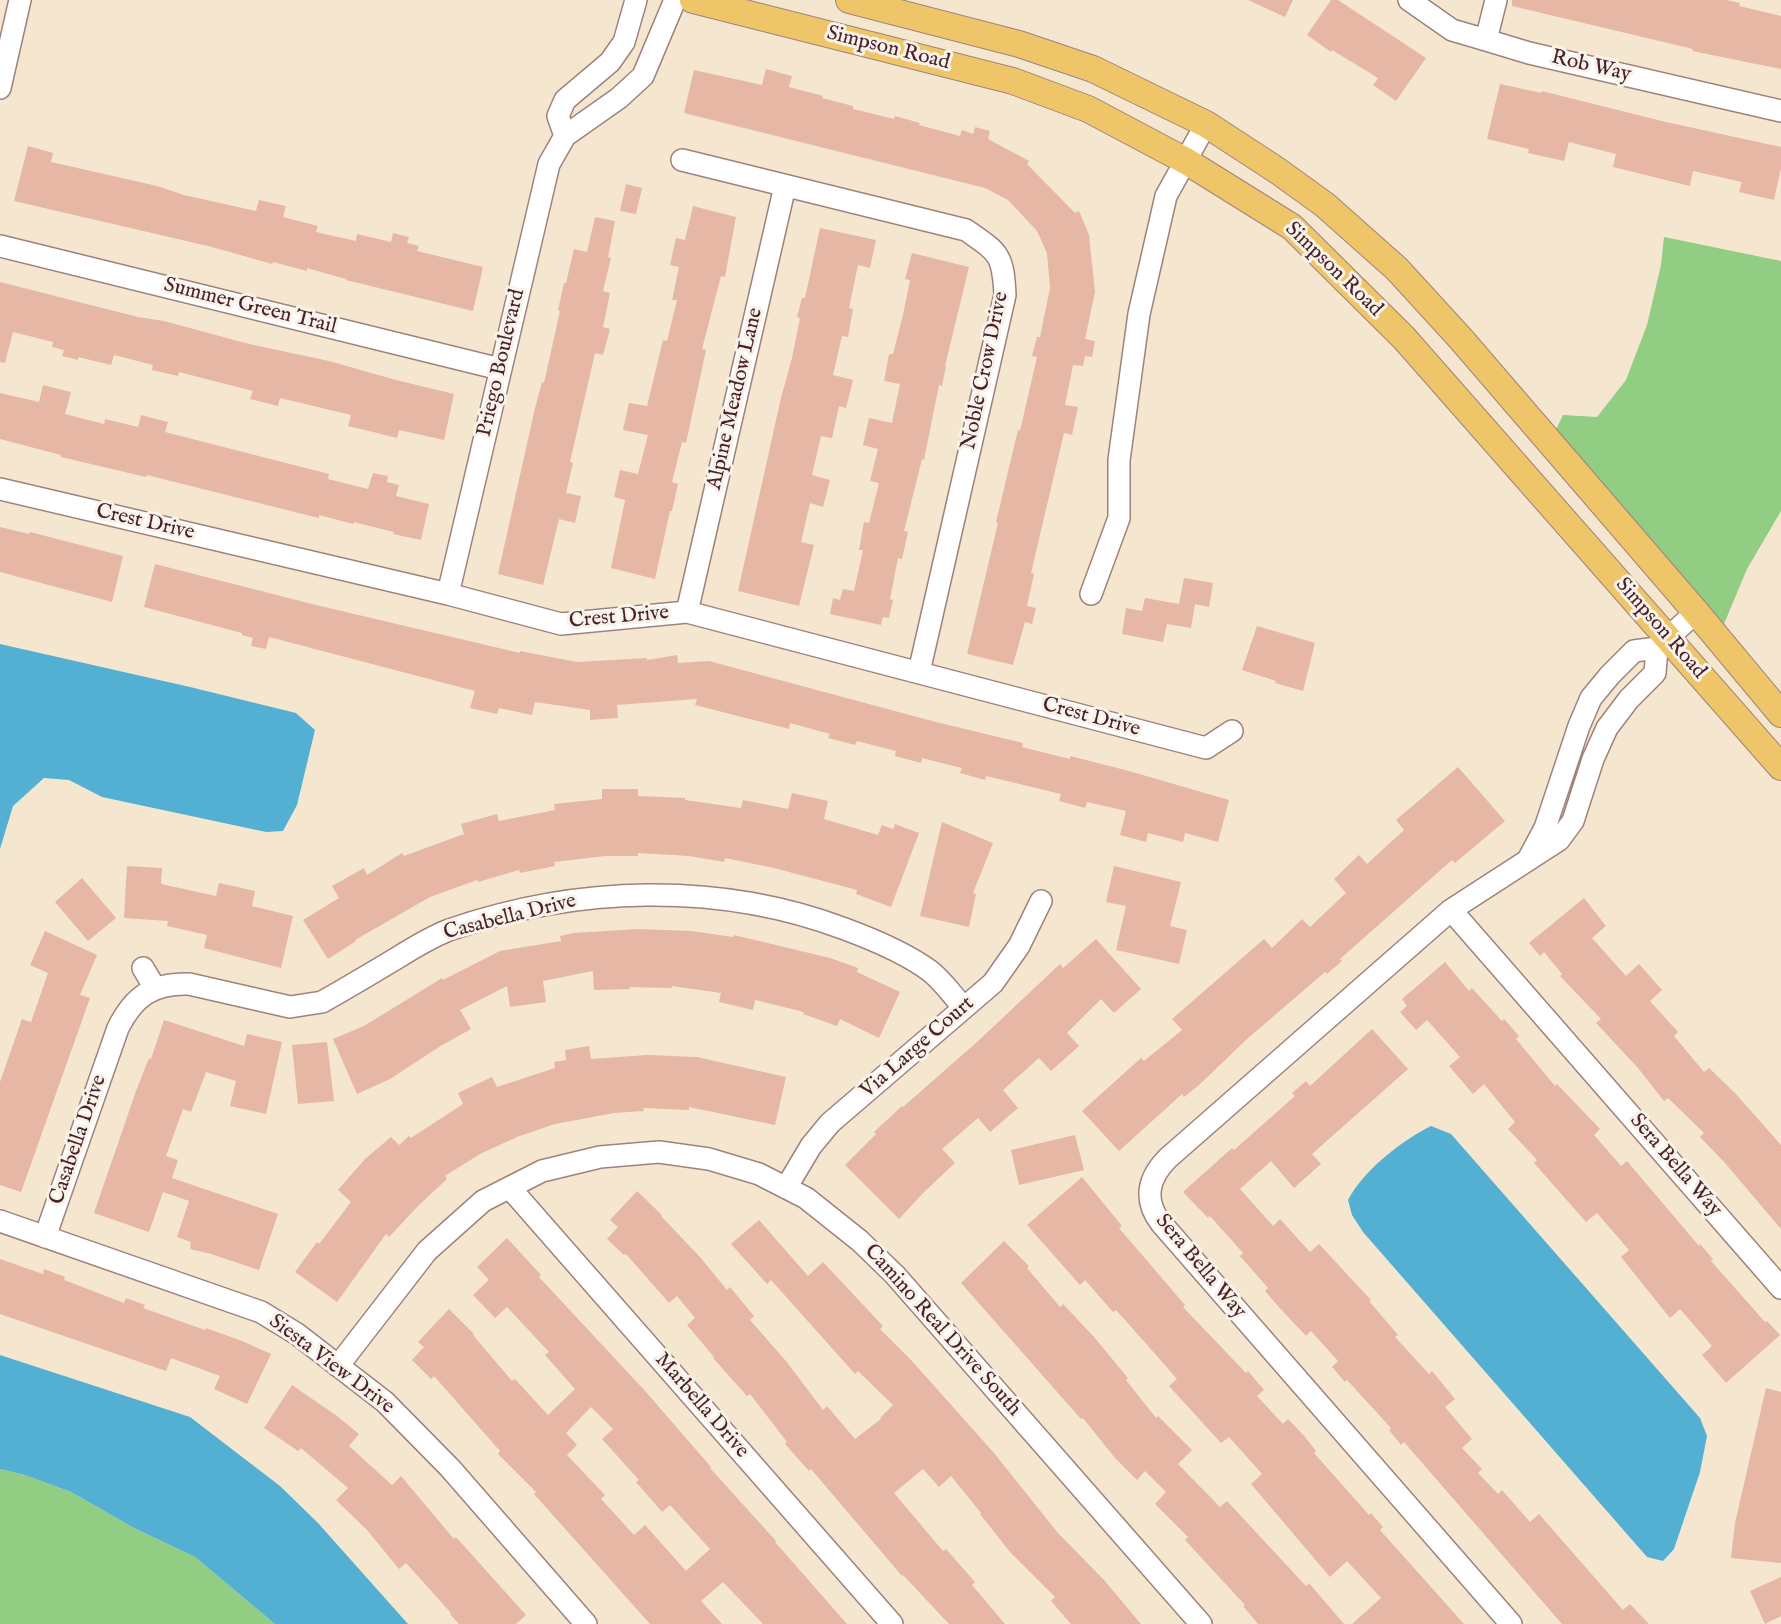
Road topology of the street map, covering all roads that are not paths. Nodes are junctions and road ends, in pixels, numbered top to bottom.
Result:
1 (20, 0) edge
2 (636, 0) edge
3 (675, 0) edge
4 (693, 0) edge
5 (849, 0) edge
6 (1409, 0) edge
7 (1496, 0) edge
8 (1486, 40) junction
9 (0, 88) edge
10 (1781, 111) edge
11 (1206, 124) junction
12 (565, 136) junction
13 (681, 160) dead end
14 (1186, 161) junction
15 (785, 186) junction
16 (0, 246) edge
17 (500, 369) junction
18 (0, 489) edge
19 (448, 594) junction
20 (1091, 594) dead end
21 (687, 612) junction
22 (1696, 612) junction
23 (1663, 642) junction
24 (919, 672) junction
25 (1781, 714) edge
26 (1232, 731) dead end
27 (1781, 767) edge
28 (1528, 858) junction
29 (1041, 901) dead end
30 (1451, 910) junction
31 (143, 968) dead end
32 (155, 987) junction
33 (964, 1008) junction
34 (510, 1188) junction
35 (786, 1188) junction
36 (0, 1221) edge
37 (45, 1237) junction
38 (1781, 1288) edge
39 (339, 1366) junction
40 (586, 1624) edge
41 (892, 1624) edge
42 (1201, 1624) edge
43 (1511, 1624) edge

1 - 9 street
2 - 12 street
3 - 12 street, Priego Boulevard
4 - 14 main road, Simpson Road
5 - 11 main road, Simpson Road
6 - 8 street, Rob Way
7 - 8 street
8 - 10 street, Rob Way
11 - 14 street
11 - 22 main road, Simpson Road
12 - 17 street, Priego Boulevard
13 - 15 street, Noble Crow Drive
14 - 20 street
14 - 23 main road, Simpson Road
15 - 21 street, Alpine Meadow Lane
15 - 24 street, Noble Crow Drive
16 - 17 street, Summer Green Trail
17 - 19 street, Priego Boulevard
18 - 19 street, Crest Drive
19 - 21 street, Crest Drive
21 - 24 street, Crest Drive
22 - 23 street, Sera Bella Way
22 - 25 main road, Simpson Road
23 - 27 main road, Simpson Road
23 - 28 street, Sera Bella Way
23 - 28 street, Sera Bella Way
24 - 26 street, Crest Drive
28 - 30 street, Sera Bella Way
29 - 33 street, Via Large Court
30 - 38 street, Sera Bella Way
30 - 43 street, Sera Bella Way
31 - 32 street
32 - 33 street, Casabella Drive
32 - 37 street, Casabella Drive
33 - 35 street, Via Large Court
34 - 35 street, Camino Real Drive South
34 - 39 street, Camino Real Drive South
34 - 41 street, Marbella Drive
35 - 42 street, Camino Real Drive South
36 - 37 street, Siesta View Drive
37 - 39 street, Siesta View Drive
39 - 40 street, Siesta View Drive

